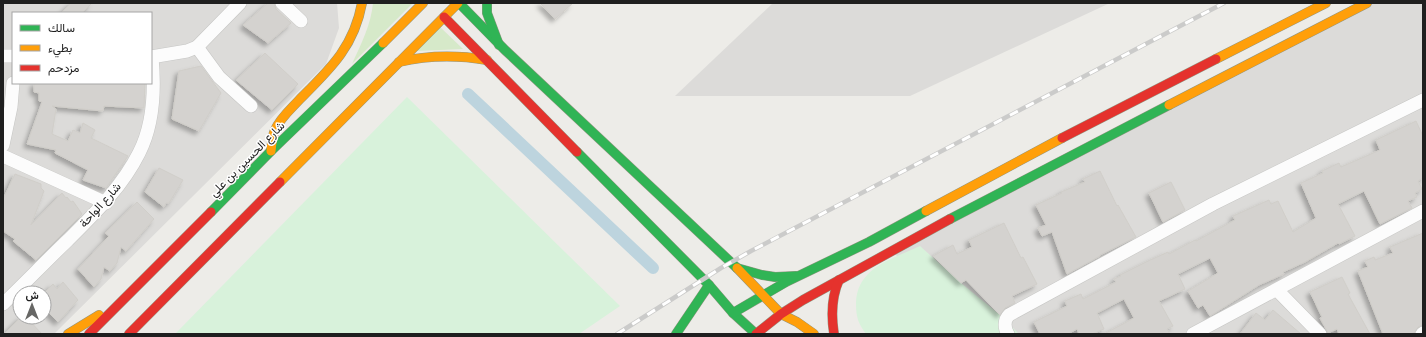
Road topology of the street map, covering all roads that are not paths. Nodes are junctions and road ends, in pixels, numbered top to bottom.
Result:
1 (240, 3) edge
2 (282, 3) edge
3 (362, 3) edge
4 (423, 3) edge
5 (458, 3) edge
6 (487, 3) edge
7 (1326, 3) edge
8 (1367, 3) edge
9 (437, 10) dead end
10 (444, 17) junction
11 (301, 20) dead end
12 (499, 45) junction
13 (197, 46) junction
14 (152, 57) edge
15 (487, 60) junction
16 (399, 62) junction
17 (13, 84) edge
18 (1422, 102) edge
19 (251, 106) dead end
20 (3, 145) edge
21 (271, 151) junction
22 (3, 156) edge
23 (106, 203) junction
24 (1423, 211) edge
25 (713, 246) junction
26 (705, 254) dead end
27 (737, 268) junction
28 (801, 276) junction
29 (839, 280) junction
30 (709, 285) junction
31 (1277, 290) junction
32 (763, 296) junction
33 (3, 304) edge
34 (120, 304) junction
35 (733, 313) junction
36 (781, 314) junction
37 (68, 334) edge
38 (89, 334) edge
39 (129, 334) edge
40 (676, 334) edge
41 (756, 334) edge
42 (814, 334) edge
43 (834, 334) edge
44 (1008, 334) edge
45 (1193, 334) edge
46 (1320, 334) edge

1 - 13 street
2 - 11 street
3 - 21 main road
4 - 21 main road, شارع الحسين بن علي
5 - 10 main road
5 - 12 main road
6 - 12 main road
7 - 28 main road
8 - 29 main road
9 - 10 main road
10 - 15 main road
10 - 16 main road
12 - 25 main road
13 - 14 street
13 - 19 street
14 - 23 street, شارع الواحة
15 - 16 main road
15 - 30 main road
16 - 39 main road
17 - 20 street
18 - 44 street
21 - 34 main road, شارع الحسين بن علي
22 - 23 street
23 - 33 street, شارع الواحة
24 - 31 street
25 - 26 main road
25 - 27 main road
27 - 28 main road
27 - 32 main road
28 - 32 main road
29 - 36 main road
29 - 43 main road
30 - 35 main road
30 - 40 main road
31 - 45 street
31 - 46 street
32 - 35 main road
32 - 36 main road
34 - 37 main road
34 - 38 main road, شارع الحسين بن علي
35 - 41 main road
36 - 41 main road
36 - 42 main road

